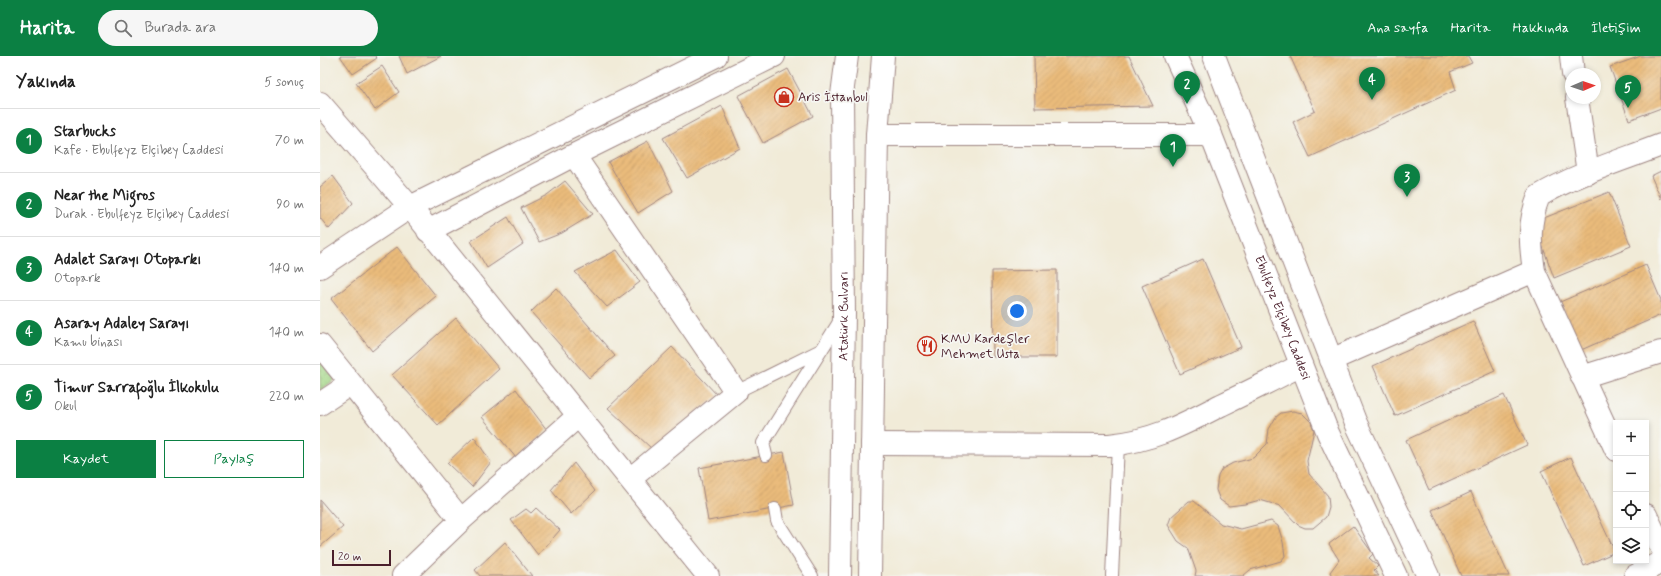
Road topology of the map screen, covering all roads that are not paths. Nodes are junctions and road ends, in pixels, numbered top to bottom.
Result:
1 (716, 56) edge
2 (774, 56) edge
3 (847, 56) edge
4 (883, 56) edge
5 (1175, 56) edge
6 (1214, 56) edge
7 (1571, 56) edge
8 (1572, 68) edge
9 (320, 103) edge
10 (1578, 104) edge
11 (877, 135) junction
12 (1211, 135) junction
13 (1661, 145) edge
14 (574, 156) junction
15 (1588, 173) junction
16 (410, 207) junction
17 (428, 231) junction
18 (320, 267) edge
19 (1534, 271) junction
20 (844, 314) junction
21 (320, 345) edge
22 (821, 350) junction
23 (1661, 352) edge
24 (1331, 360) junction
25 (1301, 365) junction
26 (1582, 377) junction
27 (350, 384) junction
28 (736, 392) junction
29 (320, 404) edge
30 (578, 416) junction
31 (872, 444) junction
32 (1118, 444) junction
33 (1613, 444) edge
34 (766, 455) dead end
35 (630, 479) junction
36 (775, 509) dead end
37 (460, 520) junction
38 (1649, 521) edge
39 (1661, 547) edge
40 (1661, 562) edge
41 (403, 576) edge
42 (708, 576) edge
43 (812, 576) edge
44 (840, 576) edge
45 (870, 576) edge
46 (1112, 576) edge
47 (1396, 576) edge
48 (1428, 576) edge
49 (1635, 576) edge

1 - 16 street
2 - 14 street
3 - 20 street, Atatürk Bulvarı
4 - 11 street
5 - 12 street, Ebulfeyz Elçibey Caddesi
6 - 24 street
7 - 8 street
9 - 16 street
10 - 15 street
11 - 12 street
11 - 31 street
12 - 25 street, Ebulfeyz Elçibey Caddesi
13 - 15 street
14 - 17 street
14 - 28 street
15 - 19 street
16 - 17 street
16 - 18 street
17 - 30 street
19 - 24 street
19 - 26 street
20 - 22 lane
20 - 44 street, Atatürk Bulvarı
21 - 27 street
22 - 28 lane
22 - 34 lane
23 - 26 street
24 - 48 street
25 - 32 street
25 - 47 street, Ebulfeyz Elçibey Caddesi
26 - 33 street
27 - 29 street
27 - 37 street
28 - 35 street
30 - 35 street
30 - 37 street
31 - 32 street
31 - 45 street
32 - 46 lane
35 - 42 street
36 - 43 lane
37 - 41 street
38 - 39 street
40 - 49 street

